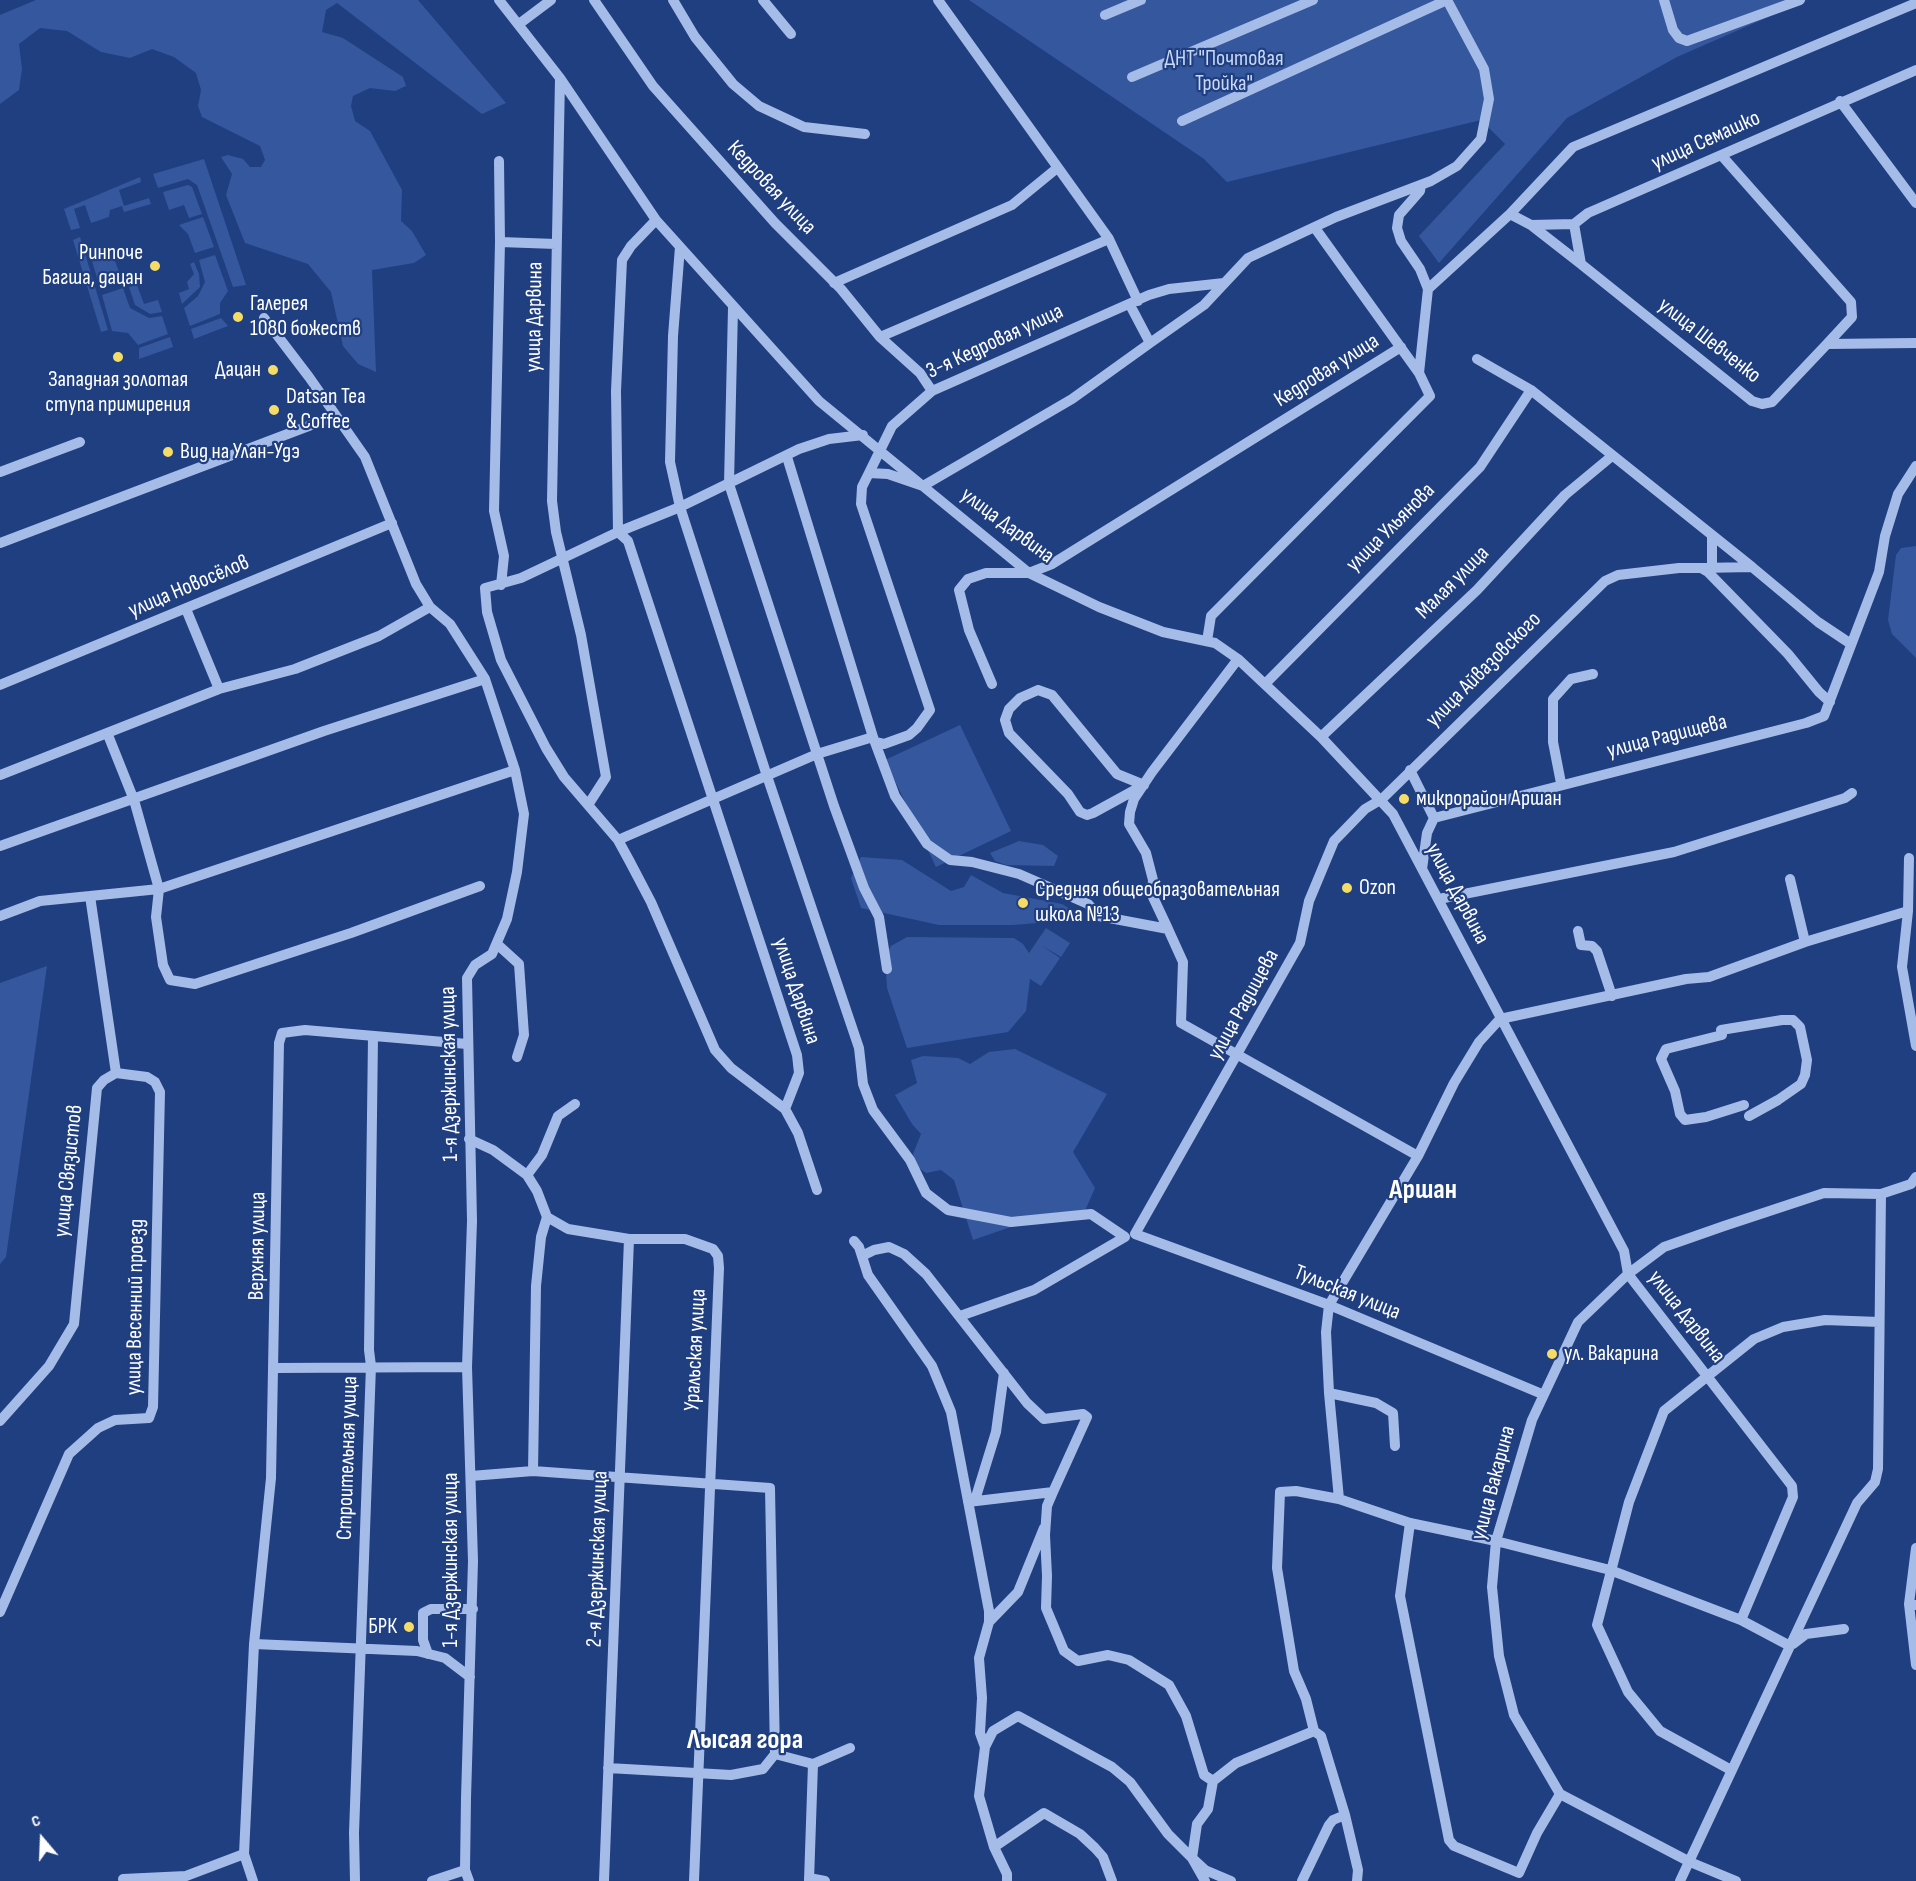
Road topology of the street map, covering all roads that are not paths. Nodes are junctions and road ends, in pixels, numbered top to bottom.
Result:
1 (500, 0) edge
2 (551, 0) edge
3 (594, 0) edge
4 (673, 0) edge
5 (763, 0) edge
6 (938, 0) edge
7 (1141, 0) edge
8 (1313, 0) edge
9 (1447, 0) edge
10 (1664, 0) edge
11 (1800, 0) edge
12 (1916, 3) edge
13 (1105, 15) dead end
14 (519, 24) junction
15 (792, 34) dead end
16 (1916, 69) edge
17 (1132, 77) dead end
18 (560, 78) junction
19 (1840, 102) junction
20 (1182, 121) dead end
21 (865, 135) dead end
22 (1722, 156) junction
23 (499, 161) dead end
24 (1056, 169) junction
25 (1421, 185) junction
26 (1916, 203) edge
27 (1510, 214) junction
28 (656, 219) junction
29 (1574, 224) junction
30 (1531, 225) junction
31 (1315, 228) junction
32 (1109, 240) junction
33 (500, 242) junction
34 (556, 244) junction
35 (680, 247) junction
36 (1581, 264) junction
37 (834, 283) junction
38 (1224, 283) junction
39 (1428, 289) junction
40 (1134, 303) junction
41 (733, 308) junction
42 (264, 318) dead end
43 (880, 337) junction
44 (1150, 343) junction
45 (1916, 343) edge
46 (1827, 344) junction
47 (1401, 347) junction
48 (1477, 359) dead end
49 (1419, 373) junction
50 (1531, 390) junction
51 (932, 391) junction
52 (335, 416) junction
53 (863, 435) junction
54 (80, 442) dead end
55 (879, 449) junction
56 (1612, 456) junction
57 (787, 457) junction
58 (1916, 466) edge
59 (0, 472) edge
60 (869, 473) junction
61 (729, 484) junction
62 (923, 486) junction
63 (680, 507) junction
64 (392, 522) junction
65 (618, 532) junction
66 (1712, 537) junction
67 (0, 543) edge
68 (564, 556) junction
69 (1752, 567) junction
70 (1706, 568) junction
71 (1029, 573) junction
72 (501, 585) junction
73 (430, 607) junction
74 (186, 609) junction
75 (1207, 641) junction
76 (1851, 644) junction
77 (1238, 659) junction
78 (1593, 674) dead end
79 (485, 679) junction
80 (1266, 683) junction
81 (992, 684) dead end
82 (0, 686) edge
83 (219, 689) junction
84 (1830, 702) junction
85 (108, 735) junction
86 (1321, 737) junction
87 (874, 739) junction
88 (818, 754) junction
89 (515, 770) junction
90 (1410, 770) junction
91 (0, 775) edge
92 (767, 776) junction
93 (1561, 783) junction
94 (1143, 785) junction
95 (1852, 793) dead end
96 (712, 798) junction
97 (1382, 799) junction
98 (134, 800) junction
99 (588, 805) junction
100 (1434, 818) junction
101 (618, 840) junction
102 (0, 846) edge
103 (1909, 858) dead end
104 (1422, 869) junction
105 (1790, 879) dead end
106 (480, 886) dead end
107 (159, 889) junction
108 (90, 896) junction
109 (1439, 899) junction
110 (1908, 910) junction
111 (0, 916) edge
112 (1168, 929) junction
113 (1578, 931) dead end
114 (1805, 942) junction
115 (497, 944) junction
116 (887, 969) dead end
117 (1612, 996) junction
118 (1500, 1019) junction
119 (373, 1037) junction
120 (467, 1044) junction
121 (1916, 1046) edge
122 (1239, 1053) junction
123 (518, 1058) dead end
124 (116, 1073) junction
125 (575, 1104) dead end
126 (784, 1109) junction
127 (1746, 1111) joint
128 (470, 1139) junction
129 (1418, 1156) junction
130 (527, 1174) junction
131 (1916, 1177) edge
132 (817, 1190) dead end
133 (1881, 1194) junction
134 (547, 1216) junction
135 (1130, 1235) junction
136 (629, 1239) junction
137 (854, 1241) dead end
138 (862, 1256) junction
139 (1628, 1274) junction
140 (1329, 1305) junction
141 (960, 1316) junction
142 (1879, 1322) junction
143 (371, 1366) junction
144 (467, 1367) junction
145 (275, 1368) junction
146 (1004, 1373) junction
147 (1706, 1375) junction
148 (1329, 1393) junction
149 (1542, 1394) junction
150 (0, 1421) edge
151 (1395, 1446) dead end
152 (533, 1472) junction
153 (471, 1476) junction
154 (621, 1476) junction
155 (709, 1483) junction
156 (1053, 1492) junction
157 (1339, 1499) junction
158 (971, 1501) junction
159 (1410, 1523) junction
160 (1045, 1525) junction
161 (1496, 1541) junction
162 (1916, 1548) edge
163 (1610, 1570) junction
164 (1912, 1604) edge
165 (473, 1610) junction
166 (0, 1612) edge
167 (1741, 1620) junction
168 (989, 1622) junction
169 (1844, 1629) dead end
170 (254, 1644) junction
171 (1790, 1646) junction
172 (361, 1648) junction
173 (428, 1654) junction
174 (1916, 1665) edge
175 (470, 1677) junction
176 (1314, 1731) junction
177 (985, 1747) junction
178 (850, 1748) dead end
179 (775, 1754) junction
180 (813, 1764) junction
181 (608, 1768) junction
182 (1731, 1770) junction
183 (697, 1771) junction
184 (1213, 1781) junction
185 (1560, 1794) junction
186 (1346, 1815) junction
187 (994, 1847) junction
188 (244, 1854) junction
189 (1192, 1858) junction
190 (1690, 1862) junction
191 (465, 1870) junction
192 (1517, 1877) edge
193 (123, 1879) dead end
194 (809, 1880) edge
195 (253, 1881) edge
196 (355, 1881) edge
197 (432, 1881) edge
198 (469, 1881) edge
199 (604, 1881) edge
200 (694, 1881) edge
201 (825, 1881) edge
202 (1007, 1881) edge
203 (1112, 1881) edge
204 (1205, 1881) edge
205 (1231, 1881) edge
206 (1302, 1881) edge
207 (1357, 1881) edge
208 (1680, 1881) edge
209 (1736, 1881) edge

1 - 14 street
2 - 14 street
3 - 37 street, Кедровая улица
4 - 21 street
5 - 15 street
6 - 24 street
7 - 13 street
8 - 17 street
9 - 20 street
9 - 25 street
10 - 11 street
12 - 27 street
14 - 18 street
16 - 19 street, улица Семашко
18 - 28 street
18 - 34 street, улица Дарвина
19 - 22 street, улица Семашко
19 - 26 street
22 - 29 street, улица Семашко
22 - 46 street, улица Шевченко
23 - 33 street
24 - 32 street
24 - 37 street
25 - 31 street
25 - 39 street
27 - 30 street
27 - 39 street
28 - 35 street
28 - 65 street
29 - 30 street
29 - 36 street
30 - 36 street, улица Шевченко
31 - 38 street
31 - 47 street
32 - 40 street
32 - 43 street
33 - 34 street
33 - 72 street
34 - 68 street, улица Дарвина
35 - 41 street
35 - 63 street, улица Дарвина
36 - 46 street, улица Шевченко
37 - 43 street, Кедровая улица
38 - 40 street, 3-я Кедровая улица
38 - 44 street
39 - 49 street
40 - 44 street
40 - 51 street, 3-я Кедровая улица
41 - 53 street
41 - 61 street
42 - 52 street, 1-я Дзержинская улица
43 - 51 street, Кедровая улица
44 - 62 street
45 - 46 street
47 - 49 street, Кедровая улица
47 - 71 street, Кедровая улица
48 - 50 street
49 - 75 street, Кедровая улица
50 - 56 street
50 - 80 street, улица Ульянова
51 - 55 street, 3-я Кедровая улица
52 - 64 street, 1-я Дзержинская улица
52 - 67 street
53 - 55 street
53 - 57 street
54 - 59 street
55 - 60 street, 3-я Кедровая улица
55 - 62 street, улица Дарвина
56 - 66 street
56 - 86 street, Малая улица
57 - 61 street
57 - 87 street
58 - 76 street
60 - 62 street, улица Дарвина
60 - 87 street
61 - 63 street
61 - 88 street
62 - 71 street, улица Дарвина
63 - 65 street
63 - 92 street, улица Дарвина
64 - 73 street, 1-я Дзержинская улица
64 - 74 street, улица Новосёлов
65 - 68 street
65 - 96 street, улица Дарвина
66 - 69 street
66 - 70 street
68 - 72 street
68 - 99 street, улица Дарвина
69 - 70 street
69 - 76 street
70 - 84 street
70 - 90 street, улица Айвазовского
71 - 75 street, улица Дарвина
71 - 81 street
72 - 99 street
73 - 79 street, 1-я Дзержинская улица
73 - 83 street
74 - 82 street, улица Новосёлов
74 - 83 street
75 - 77 street, улица Дарвина
76 - 84 street
77 - 80 street, улица Дарвина
77 - 94 street
78 - 93 street
79 - 89 street, 1-я Дзержинская улица
79 - 98 street
80 - 86 street, улица Дарвина
83 - 85 street
84 - 93 street, улица Радищева
85 - 91 street
85 - 98 street
86 - 97 street, улица Дарвина
87 - 88 street
87 - 112 street
88 - 92 street
88 - 116 street
89 - 107 street
89 - 115 street, 1-я Дзержинская улица
90 - 97 street, улица Айвазовского
90 - 100 street
92 - 96 street
92 - 135 street, улица Дарвина
93 - 100 street, улица Радищева
94 - 94 street
94 - 112 street
95 - 109 street
96 - 101 street
96 - 126 street, улица Дарвина
97 - 104 street, улица Дарвина
97 - 122 street, улица Радищева
98 - 102 street
98 - 107 street
99 - 101 street
100 - 104 street
101 - 126 street
103 - 110 street
104 - 109 street, улица Дарвина
105 - 114 street
106 - 107 street
107 - 108 street
108 - 111 street
108 - 124 street
109 - 118 street, улица Дарвина
110 - 114 street
110 - 121 street
112 - 122 street
113 - 117 street
114 - 117 street
115 - 120 street, 1-я Дзержинская улица
115 - 123 street
117 - 118 street
118 - 129 street
118 - 139 street, улица Дарвина
119 - 120 street, Верхняя улица
119 - 143 street, Строительная улица
119 - 145 street, Верхняя улица
120 - 128 street, 1-я Дзержинская улица
122 - 129 street
122 - 135 street, улица Радищева
124 - 150 street, улица Связистов
124 - 166 street, улица Весенний проезд
125 - 130 street
126 - 132 street
127 - 127 street
128 - 130 street
128 - 144 street, 1-я Дзержинская улица
129 - 140 street
130 - 134 street
131 - 133 street, улица Вакарина
133 - 139 street, улица Вакарина
133 - 142 street
134 - 136 street, Уральская улица
134 - 152 street
135 - 140 street, Тульская улица
135 - 141 street
136 - 154 street, 2-я Дзержинская улица
136 - 155 street, Уральская улица
137 - 138 street
138 - 141 street
138 - 158 street
139 - 147 street, улица Дарвина
139 - 149 street, улица Вакарина
140 - 148 street
140 - 149 street, Тульская улица
141 - 146 street
142 - 147 street
142 - 171 street
143 - 144 street
143 - 145 street
143 - 172 street, Строительная улица
144 - 153 street, 1-я Дзержинская улица
145 - 170 street, Верхняя улица
146 - 156 street
146 - 158 street
147 - 163 street
147 - 167 street, улица Дарвина
148 - 151 street
148 - 157 street
149 - 161 street, улица Вакарина
152 - 153 street
152 - 154 street
153 - 165 street, 1-я Дзержинская улица
154 - 155 street
154 - 181 street, 2-я Дзержинская улица
155 - 179 street
155 - 183 street, Уральская улица
156 - 158 street
156 - 160 street
157 - 159 street
157 - 176 street
158 - 168 street
159 - 161 street
159 - 192 street
160 - 168 street
160 - 184 street
161 - 163 street
161 - 185 street, улица Вакарина
162 - 164 street
163 - 167 street
163 - 182 street
164 - 174 street
165 - 173 street
165 - 175 street, 1-я Дзержинская улица
167 - 171 street
168 - 177 street
169 - 171 street
170 - 172 street
170 - 188 street, Верхняя улица
171 - 182 street
172 - 173 street
172 - 196 street, Строительная улица
173 - 175 street
175 - 191 street, 1-я Дзержинская улица
176 - 184 street
176 - 186 street
177 - 187 street
177 - 189 street
178 - 180 street
179 - 180 street
179 - 183 street
180 - 194 street
181 - 183 street
181 - 199 street, 2-я Дзержинская улица
182 - 190 street
183 - 200 street, Уральская улица
184 - 189 street
185 - 190 street
185 - 192 street
186 - 206 street
186 - 207 street
187 - 202 street
187 - 203 street
188 - 193 street
188 - 195 street
189 - 204 street
189 - 205 street
190 - 208 street
190 - 209 street
191 - 197 street
191 - 198 street, 1-я Дзержинская улица
194 - 201 street

